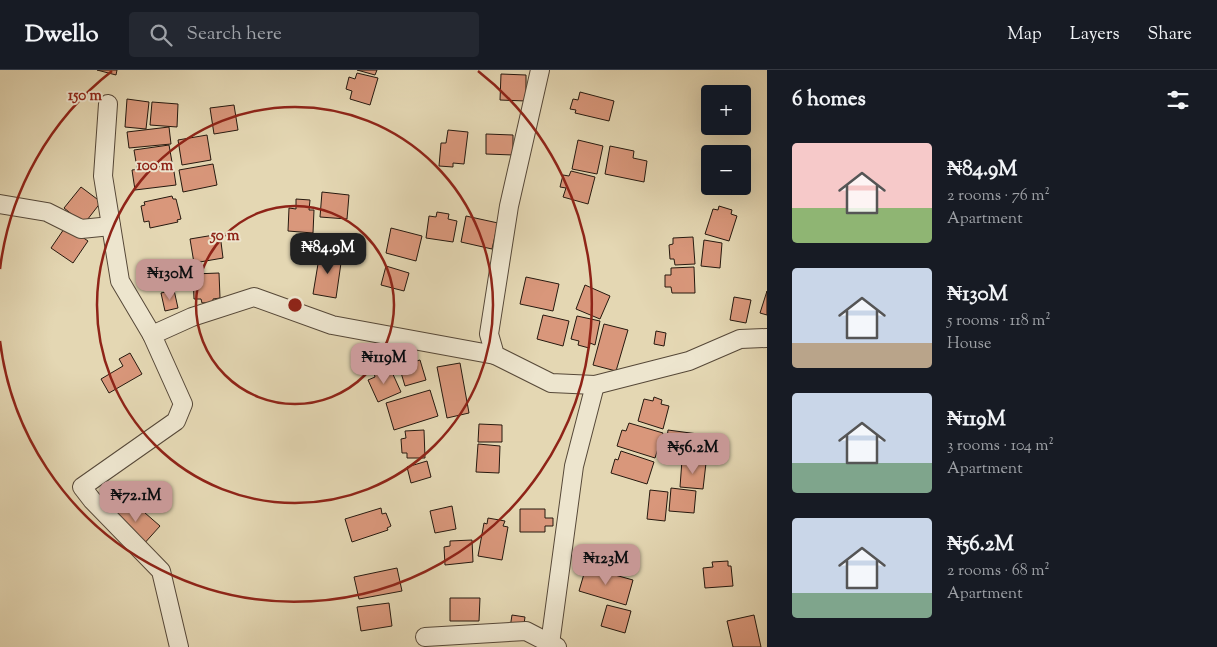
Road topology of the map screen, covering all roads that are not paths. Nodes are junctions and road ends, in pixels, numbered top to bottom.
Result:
1 (540, 70) edge
2 (108, 104) dead end
3 (0, 204) edge
4 (111, 226) junction
5 (152, 335) junction
6 (767, 338) edge
7 (495, 355) junction
8 (595, 385) junction
9 (425, 637) dead end
10 (554, 645) edge
11 (179, 647) edge

1 - 7 street
2 - 4 street
3 - 4 street
4 - 5 street
5 - 7 street
5 - 11 street
6 - 8 street
7 - 8 street
8 - 10 street
9 - 10 street

